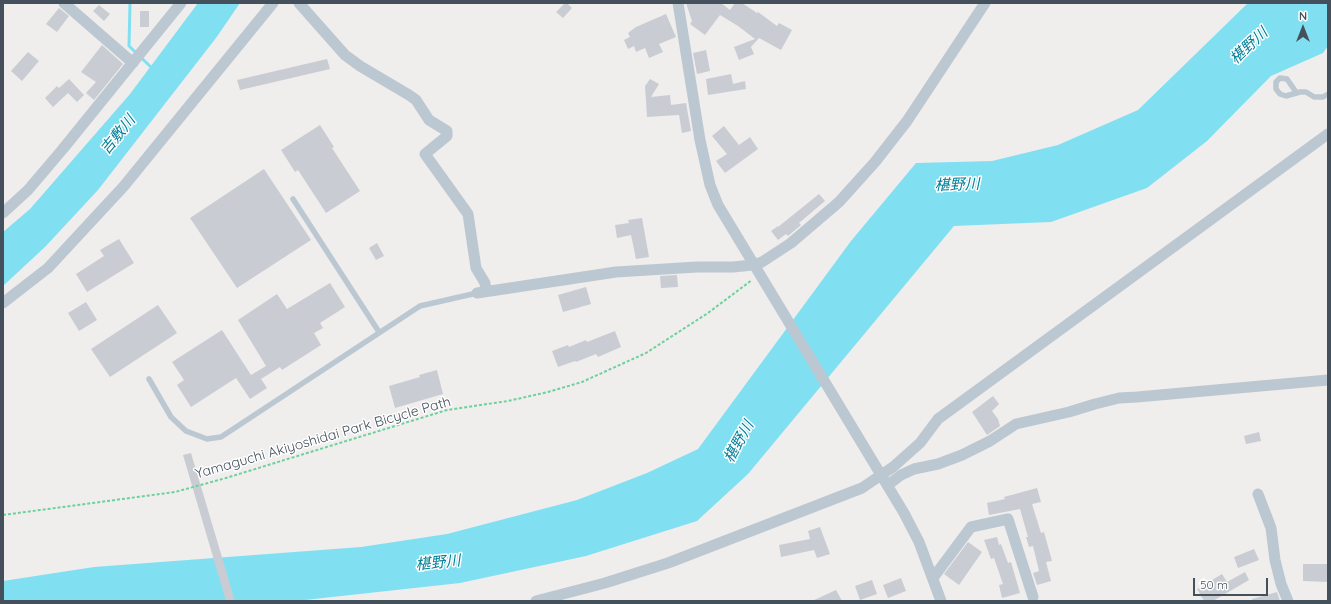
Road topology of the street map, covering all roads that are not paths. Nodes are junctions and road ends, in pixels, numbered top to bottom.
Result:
1 (64, 3) edge
2 (181, 3) edge
3 (273, 3) edge
4 (299, 3) edge
5 (678, 3) edge
6 (985, 3) edge
7 (134, 62) junction
8 (1296, 92) dead end
9 (1328, 94) edge
10 (1328, 134) edge
11 (294, 200) dead end
12 (3, 213) edge
13 (756, 270) junction
14 (481, 292) junction
15 (3, 303) edge
16 (379, 332) junction
17 (148, 380) dead end
18 (1328, 380) edge
19 (882, 474) junction
20 (888, 485) junction
21 (1258, 494) dead end
22 (933, 578) junction
23 (589, 588) junction
24 (1033, 597) dead end
25 (536, 601) edge
26 (559, 601) edge
27 (941, 601) edge
28 (1288, 601) edge

1 - 7 street
2 - 7 street
3 - 15 street
4 - 14 street
5 - 13 street
6 - 13 street
7 - 12 street
8 - 9 lane
10 - 19 street
11 - 16 lane
13 - 14 street
13 - 19 street
14 - 16 lane
16 - 17 lane
18 - 20 street
19 - 20 street
19 - 23 street
20 - 22 street
21 - 28 street
22 - 24 street
22 - 27 street
23 - 25 street
23 - 26 street

